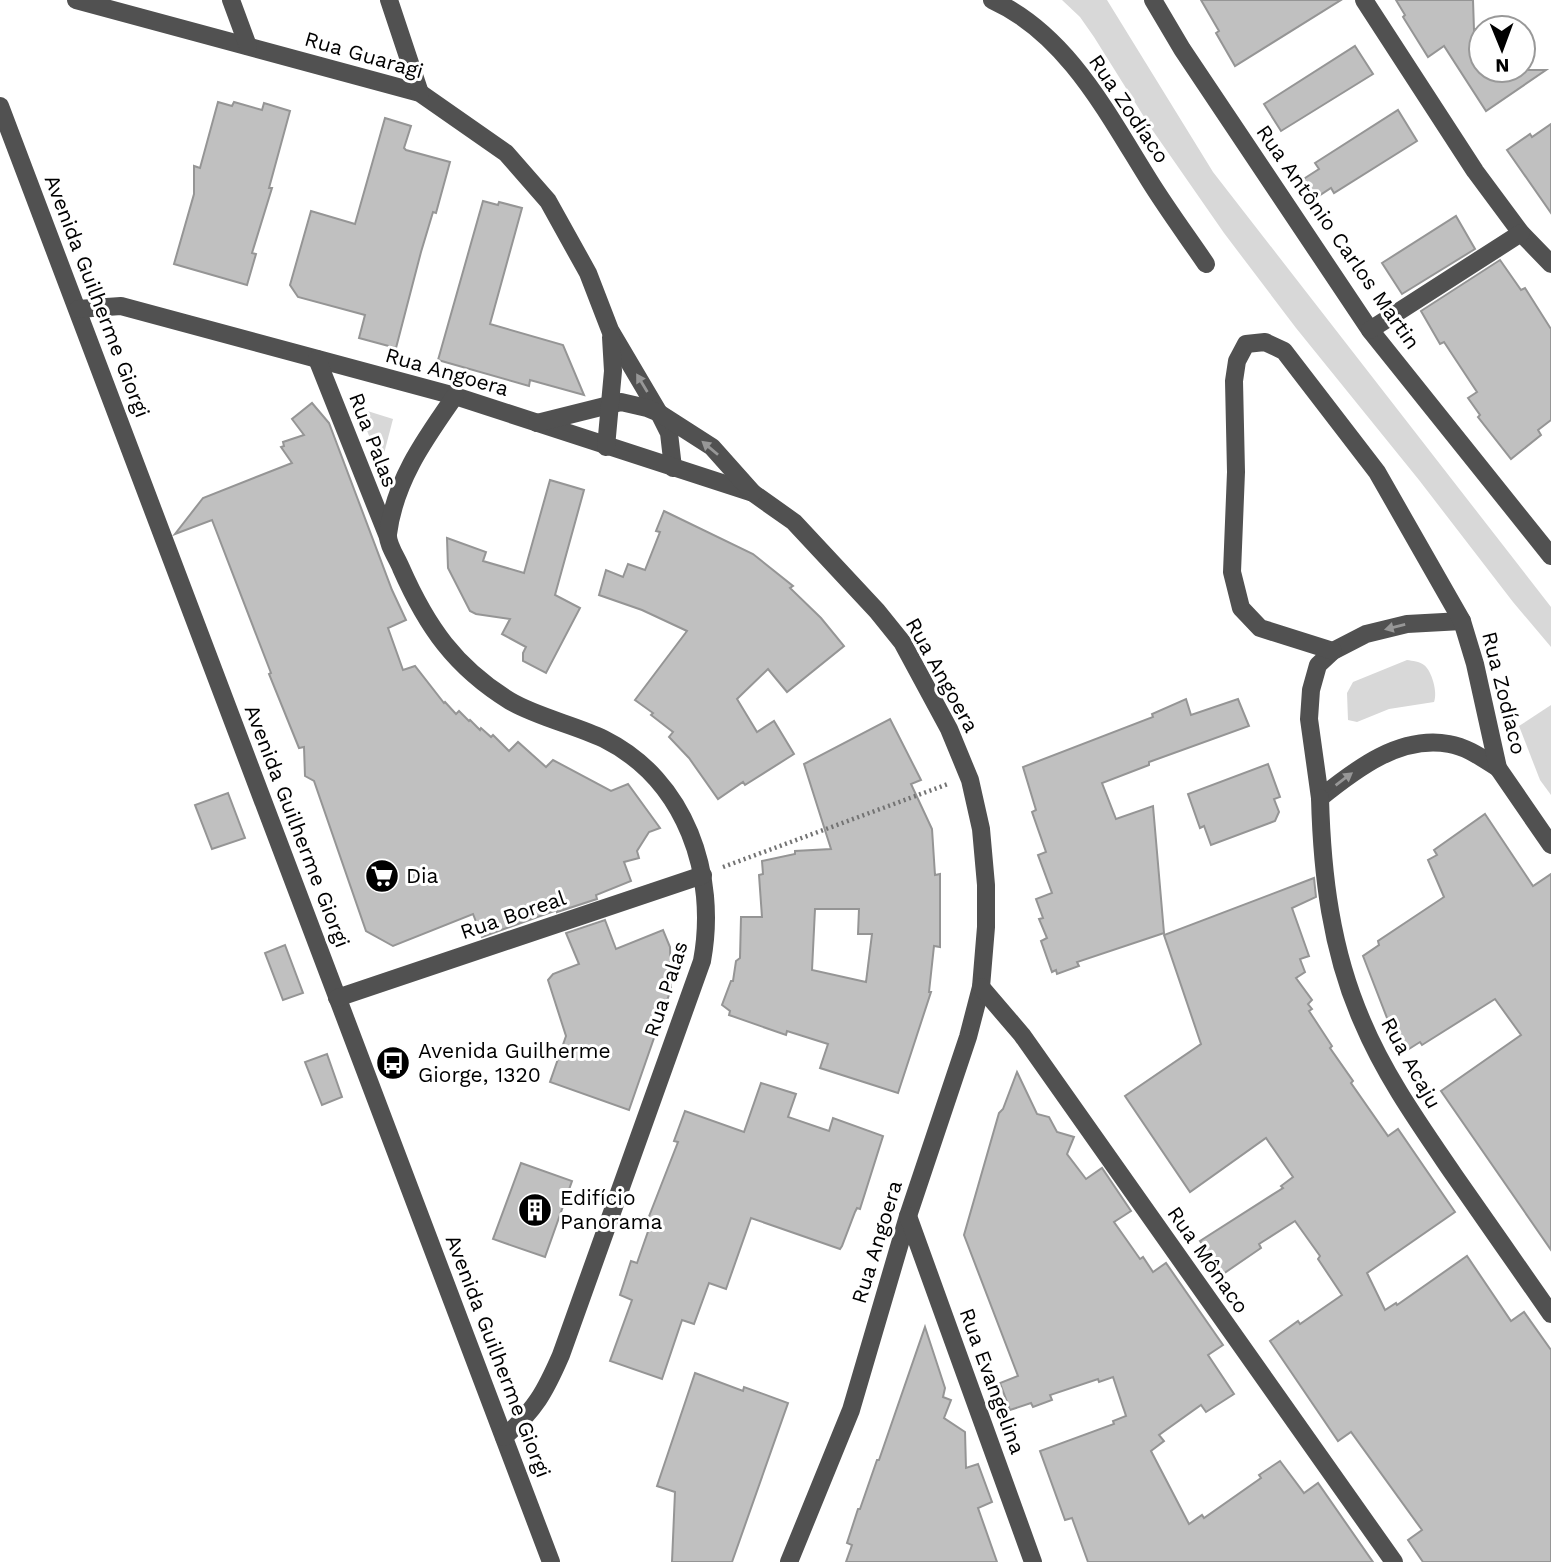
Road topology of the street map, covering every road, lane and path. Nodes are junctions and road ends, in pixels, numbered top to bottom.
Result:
1 (76, 0) edge
2 (231, 0) edge
3 (389, 0) edge
4 (992, 0) edge
5 (1153, 0) edge
6 (1364, 0) edge
7 (247, 46) junction
8 (419, 93) junction
9 (0, 106) edge
10 (6, 140) edge
11 (1521, 233) junction
12 (1206, 264) dead end
13 (1551, 264) edge
14 (78, 309) junction
15 (610, 330) junction
16 (1370, 330) junction
17 (317, 359) junction
18 (455, 396) junction
19 (610, 404) junction
20 (660, 413) junction
21 (537, 423) junction
22 (606, 447) junction
23 (673, 468) junction
24 (753, 492) junction
25 (388, 537) junction
26 (1551, 556) edge
27 (1462, 621) junction
28 (1333, 651) junction
29 (1498, 768) junction
30 (969, 776) junction
31 (1320, 798) junction
32 (1551, 845) edge
33 (703, 875) junction
34 (981, 987) junction
35 (337, 998) junction
36 (908, 1216) junction
37 (1551, 1314) edge
38 (504, 1437) junction
39 (551, 1562) edge
40 (789, 1562) edge
41 (1033, 1562) edge
42 (1394, 1562) edge

1 - 7 street, Rua Guaragi
2 - 7 street
3 - 8 street
4 - 12 street, Rua Zodíaco
5 - 16 street, Rua Antônio Carlos Martin
6 - 11 street
7 - 8 street, Rua Guaragi
8 - 15 street, Rua Guaragi
9 - 10 street, Avenida Guilherme Giorgi
10 - 14 street, Avenida Guilherme Giorgi
11 - 13 street
11 - 16 street
14 - 17 street, Rua Angoera
14 - 35 street, Avenida Guilherme Giorgi
15 - 19 street, Rua Guaragi
20 -> 15 street, Rua Guaragi
16 - 26 street, Rua Antônio Carlos Martin
17 - 18 street, Rua Angoera
17 - 25 street, Rua Palas
18 - 21 street, Rua Angoera
18 - 25 street, Rua Palas
19 - 20 street
19 - 21 street
19 - 22 street, Rua Guaragi
20 - 23 street, Rua Guaragi
24 -> 20 street
21 - 22 street, Rua Angoera
22 - 23 street, Rua Angoera
23 - 24 street, Rua Angoera
24 - 30 street, Rua Angoera
25 - 33 street, Rua Palas
27 -> 28 street, Rua Acaju
27 - 28 street, Rua Zodíaco
27 - 29 street, Rua Zodíaco
28 - 31 street, Rua Acaju
31 -> 29 street
29 - 32 street, Rua Zodíaco
30 - 33 path
30 - 34 street, Rua Angoera
31 - 37 street, Rua Acaju
33 - 35 street, Rua Boreal
33 - 38 street, Rua Palas
34 - 36 street, Rua Angoera
34 - 42 street, Rua Mônaco
35 - 38 street, Avenida Guilherme Giorgi
36 - 40 street, Rua Angoera
36 - 41 street, Rua Evangelina
38 - 39 street, Avenida Guilherme Giorgi

